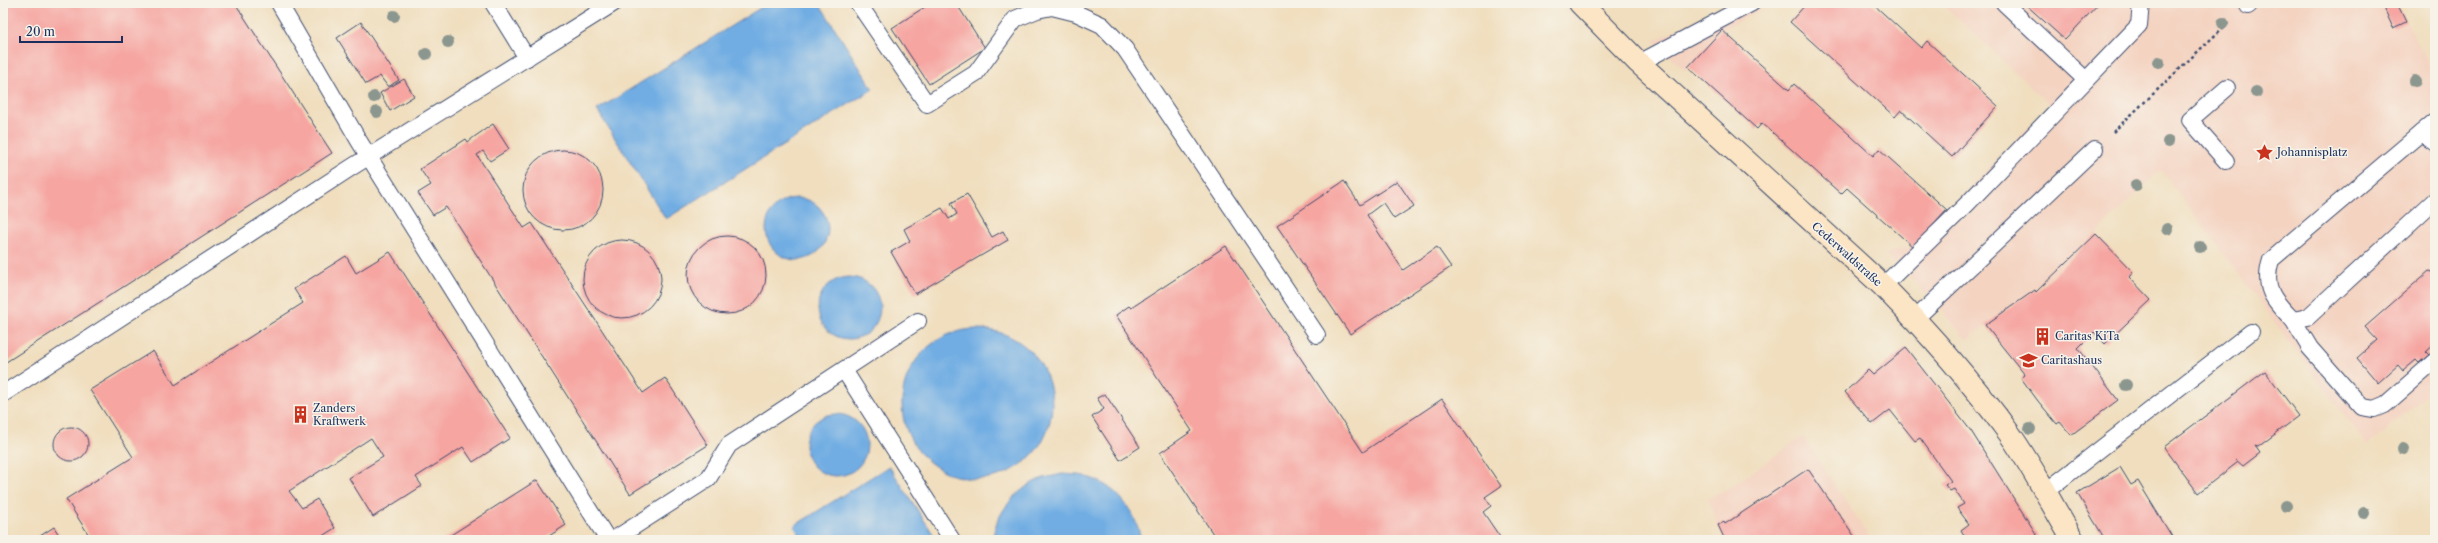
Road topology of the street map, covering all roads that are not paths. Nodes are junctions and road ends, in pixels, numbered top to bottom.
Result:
1 (279, 3) edge
2 (494, 3) edge
3 (614, 3) edge
4 (858, 3) edge
5 (1580, 3) edge
6 (1752, 3) edge
7 (2004, 3) edge
8 (2141, 3) edge
9 (527, 58) junction
10 (1639, 63) junction
11 (2086, 80) junction
12 (2227, 88) dead end
13 (2435, 121) edge
14 (2421, 133) junction
15 (2435, 143) edge
16 (2095, 149) road end
17 (369, 157) junction
18 (2226, 160) dead end
19 (2435, 200) edge
20 (1883, 286) junction
21 (1915, 319) junction
22 (2293, 320) junction
23 (918, 321) dead end
24 (2251, 332) dead end
25 (1317, 335) dead end
26 (2435, 360) edge
27 (844, 370) junction
28 (3, 394) edge
29 (2045, 492) junction
30 (608, 540) edge
31 (613, 540) edge
32 (952, 540) edge
33 (2073, 540) edge

1 - 17 lane
2 - 9 lane
3 - 9 lane
4 - 25 lane
5 - 10 street, Cederwaldstraße
6 - 10 lane
7 - 11 lane
8 - 11 lane
9 - 17 lane
10 - 20 street, Cederwaldstraße
11 - 20 lane
12 - 18 lane
13 - 14 lane
14 - 15 lane
14 - 22 lane
16 - 21 lane
17 - 28 lane
17 - 30 lane
19 - 22 lane
20 - 21 street, Cederwaldstraße
21 - 29 street, Cederwaldstraße
22 - 26 lane
23 - 27 lane
24 - 29 lane
27 - 31 lane
27 - 32 lane
29 - 33 street, Cederwaldstraße

